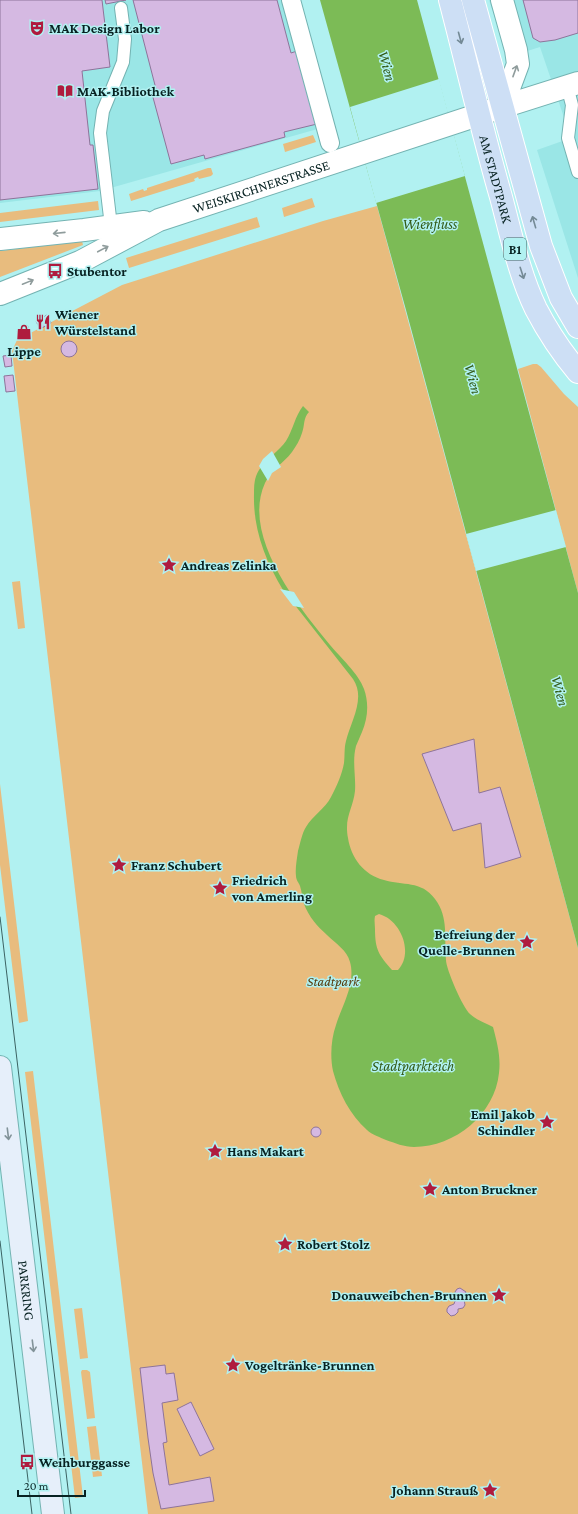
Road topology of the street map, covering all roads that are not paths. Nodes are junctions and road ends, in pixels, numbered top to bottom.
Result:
1 (291, 0) edge
2 (450, 0) edge
3 (473, 0) edge
4 (502, 0) edge
5 (121, 8) dead end
6 (573, 85) edge
7 (502, 108) junction
8 (479, 114) junction
9 (330, 143) dead end
10 (578, 172) edge
11 (159, 220) junction
12 (111, 226) junction
13 (0, 239) edge
14 (0, 294) edge
15 (578, 327) edge
16 (578, 372) edge
17 (0, 1067) edge
18 (53, 1514) edge

1 - 9 street
2 -> 8 main road, B1
3 - 7 main road, B1
7 -> 4 street
5 - 12 lane
6 - 7 street, WEISKIRCHNERSTRASSE
6 - 10 lane
7 - 8 street, WEISKIRCHNERSTRASSE
15 -> 7 main road, AM STADTPARK / B1
8 - 11 street, WEISKIRCHNERSTRASSE
8 -> 16 main road, AM STADTPARK / B1
11 - 12 street, WEISKIRCHNERSTRASSE
14 -> 11 street, WEISKIRCHNERSTRASSE
12 -> 13 street, WEISKIRCHNERSTRASSE
17 -> 18 main road, PARKRING

